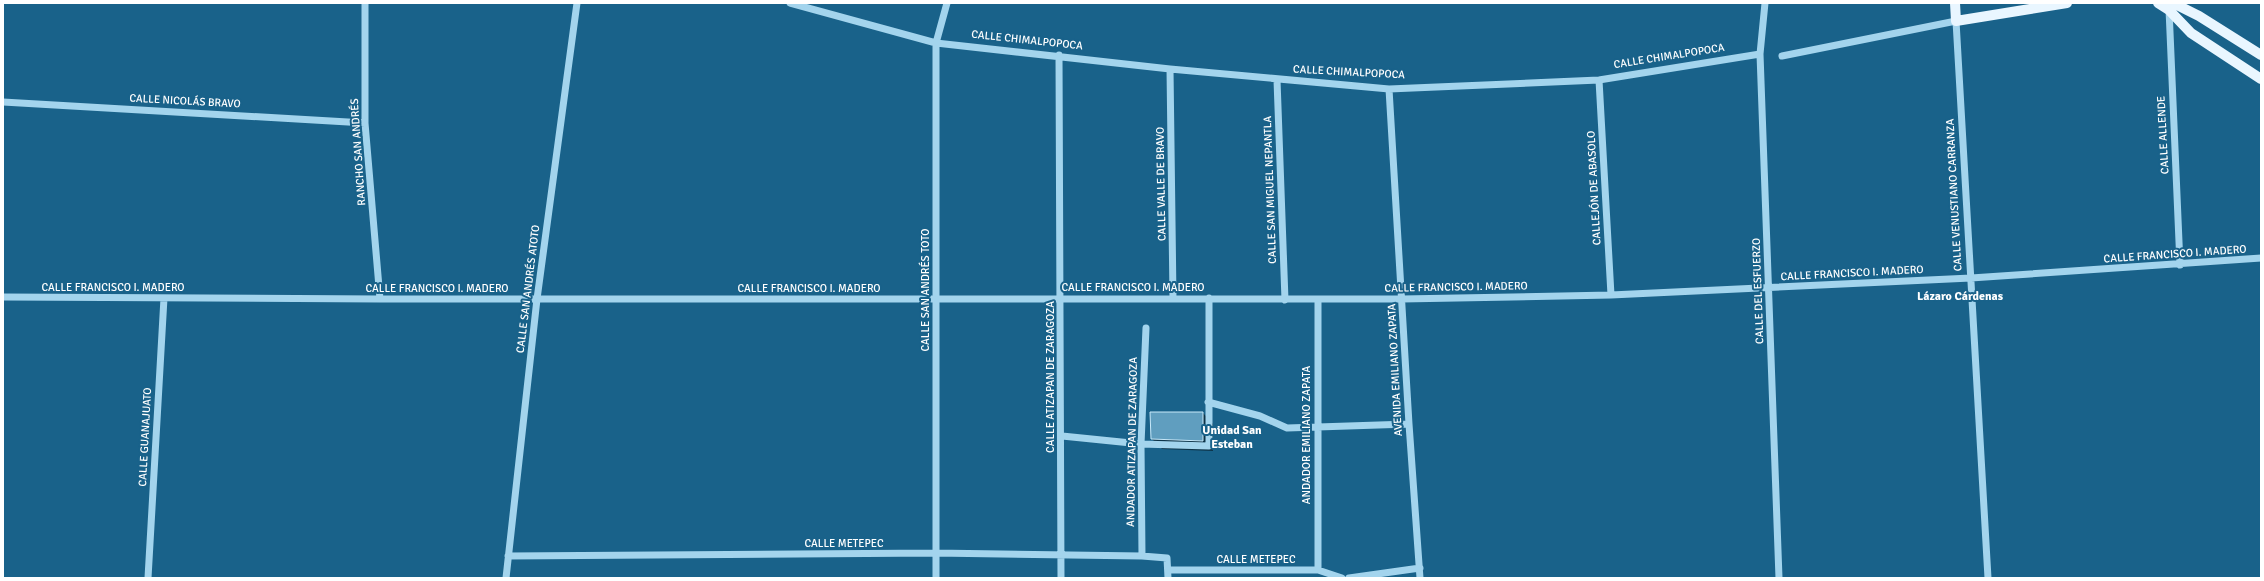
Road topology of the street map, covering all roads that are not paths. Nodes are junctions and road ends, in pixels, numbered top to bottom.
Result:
1 (365, 3) edge
2 (577, 3) edge
3 (790, 3) edge
4 (947, 3) edge
5 (1765, 3) edge
6 (1955, 3) edge
7 (2067, 3) edge
8 (2158, 3) edge
9 (2171, 5) edge
10 (1956, 21) junction
11 (936, 43) junction
12 (1760, 54) junction
13 (2261, 55) edge
14 (1059, 56) junction
15 (1782, 56) dead end
16 (1170, 69) junction
17 (2261, 78) edge
18 (1276, 80) junction
19 (1599, 80) junction
20 (1389, 89) junction
21 (3, 102) edge
22 (365, 122) junction
23 (2261, 258) edge
24 (2180, 265) junction
25 (1971, 278) junction
26 (1769, 288) junction
27 (1611, 295) junction
28 (3, 297) edge
29 (164, 298) junction
30 (936, 298) junction
31 (1061, 298) junction
32 (1173, 298) junction
33 (1208, 298) junction
34 (380, 299) junction
35 (537, 299) junction
36 (1402, 299) junction
37 (1285, 300) junction
38 (1318, 300) junction
39 (1146, 328) dead end
40 (1208, 402) junction
41 (1409, 424) junction
42 (1317, 427) junction
43 (1062, 436) junction
44 (1141, 444) junction
45 (935, 553) junction
46 (1061, 555) junction
47 (508, 556) junction
48 (1142, 556) junction
49 (1420, 568) junction
50 (1168, 570) junction
51 (1318, 570) junction
52 (148, 578) edge
53 (506, 578) edge
54 (936, 578) edge
55 (1061, 578) edge
56 (1168, 578) edge
57 (1342, 578) edge
58 (1349, 578) edge
59 (1420, 578) edge
60 (1779, 578) edge
61 (1988, 578) edge

1 - 22 street, RANCHO SAN ANDRÉS
2 - 35 street, CALLE SAN ANDRÉS ATOTO
3 - 11 street, CALLE CHIMALPOPOCA
4 - 11 street, CALLE SAN ANDRÉS TOTO
5 - 12 street, CALLE DEL ESFUERZO
6 - 10 main road, CALLE VENUSTIANO CARRANZA
7 - 10 main road
8 - 9 main road
9 - 13 main road
9 - 17 main road
9 - 24 street, CALLE ALLENDE
10 - 15 street
10 - 25 street, CALLE VENUSTIANO CARRANZA
11 - 14 street, CALLE CHIMALPOPOCA
11 - 30 street, CALLE SAN ANDRÉS TOTO
12 - 19 street, CALLE CHIMALPOPOCA
12 - 26 street, CALLE DEL ESFUERZO
14 - 16 street, CALLE CHIMALPOPOCA
14 - 31 street, CALLE ATIZAPAN DE ZARAGOZA
16 - 18 street, CALLE CHIMALPOPOCA
16 - 32 street, CALLE VALLE DE BRAVO
18 - 20 street, CALLE CHIMALPOPOCA
18 - 37 street, CALLE SAN MIGUEL NEPANTLA
19 - 20 street, CALLE CHIMALPOPOCA
19 - 27 street, CALLEJÓN DE ABASOLO
20 - 36 street, AVENIDA EMILIANO ZAPATA
21 - 22 street, CALLE NICOLÁS BRAVO
22 - 34 street, RANCHO SAN ANDRÉS
23 - 24 street, CALLE FRANCISCO I. MADERO
24 - 25 street, CALLE FRANCISCO I. MADERO
25 - 26 street, CALLE FRANCISCO I. MADERO
25 - 61 street, CALLE VENUSTIANO CARRANZA
26 - 27 street, CALLE FRANCISCO I. MADERO
26 - 60 street, CALLE DEL ESFUERZO
27 - 36 street, CALLE FRANCISCO I. MADERO
28 - 29 street, CALLE FRANCISCO I. MADERO
29 - 34 street, CALLE FRANCISCO I. MADERO
29 - 52 street, CALLE GUANAJUATO
30 - 31 street, CALLE FRANCISCO I. MADERO
30 - 35 street, CALLE FRANCISCO I. MADERO
30 - 45 street, CALLE SAN ANDRÉS TOTO
31 - 32 street, CALLE FRANCISCO I. MADERO
31 - 43 street, CALLE ATIZAPAN DE ZARAGOZA
32 - 33 street, CALLE FRANCISCO I. MADERO
33 - 37 street, CALLE FRANCISCO I. MADERO
33 - 40 street
34 - 35 street, CALLE FRANCISCO I. MADERO
35 - 47 street, CALLE SAN ANDRÉS ATOTO
36 - 38 street, CALLE FRANCISCO I. MADERO
36 - 41 street, AVENIDA EMILIANO ZAPATA
37 - 38 street, CALLE FRANCISCO I. MADERO
38 - 42 street, ANDADOR EMILIANO ZAPATA
39 - 44 street, ANDADOR ATIZAPAN DE ZARAGOZA
40 - 42 street
40 - 44 street
41 - 42 street
41 - 49 street, AVENIDA EMILIANO ZAPATA
42 - 51 street, ANDADOR EMILIANO ZAPATA
43 - 44 street
43 - 46 street, CALLE ATIZAPAN DE ZARAGOZA
44 - 48 street, ANDADOR ATIZAPAN DE ZARAGOZA
45 - 46 street, CALLE METEPEC
45 - 47 street, CALLE METEPEC
45 - 54 street, CALLE SAN ANDRÉS TOTO
46 - 48 street, CALLE METEPEC
46 - 55 street, CALLE ATIZAPAN DE ZARAGOZA
47 - 53 street, CALLE SAN ANDRÉS ATOTO
48 - 50 street, CALLE METEPEC
49 - 58 street
49 - 59 street, AVENIDA EMILIANO ZAPATA
50 - 51 street, CALLE METEPEC
50 - 56 street
51 - 57 street, CALLE METEPEC

